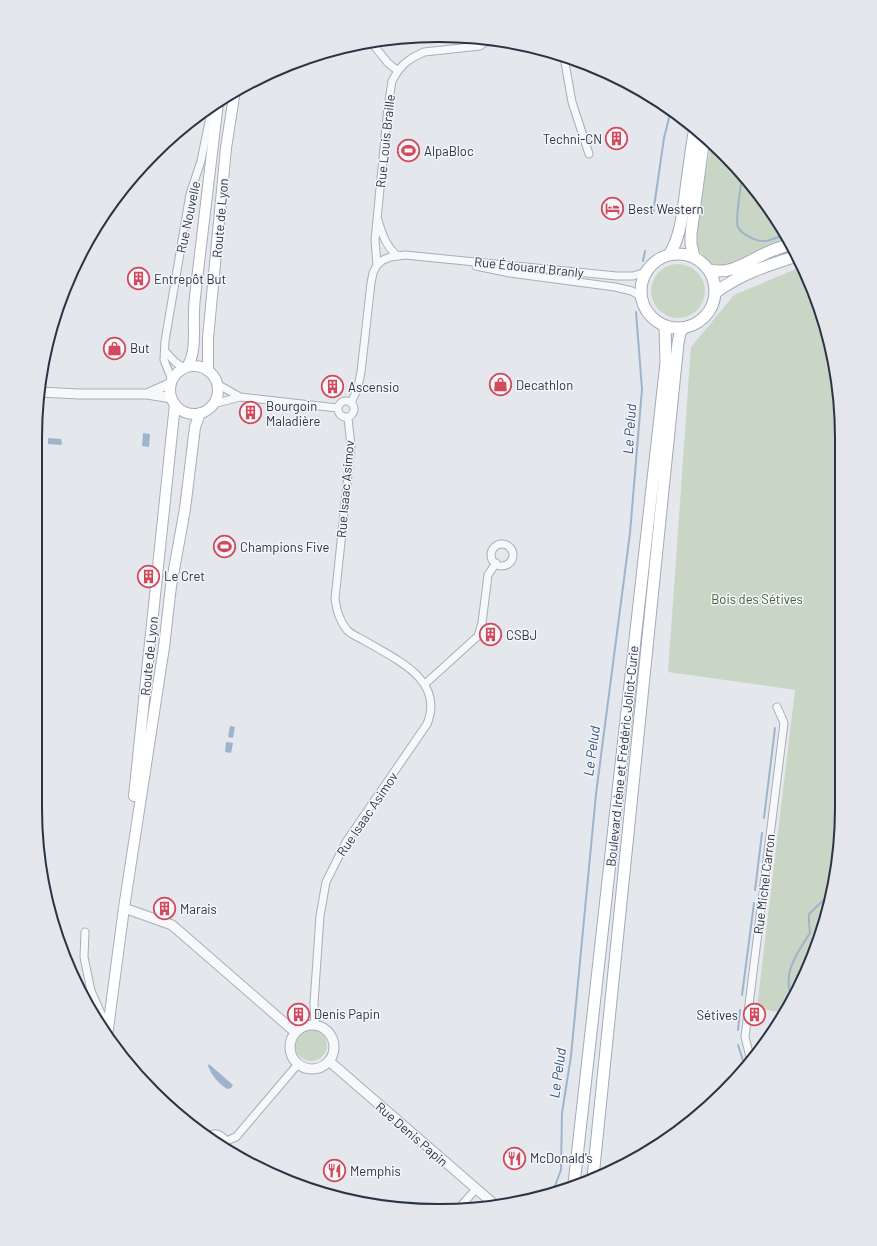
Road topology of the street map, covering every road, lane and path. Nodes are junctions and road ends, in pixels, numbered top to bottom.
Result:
1 (483, 44) edge
2 (375, 47) edge
3 (565, 63) edge
4 (398, 72) junction
5 (234, 99) edge
6 (217, 110) edge
7 (211, 114) edge
8 (693, 135) edge
9 (703, 143) edge
10 (589, 154) dead end
11 (377, 214) junction
12 (785, 246) edge
13 (412, 255) junction
14 (669, 255) junction
15 (398, 256) junction
16 (694, 258) junction
17 (791, 258) edge
18 (377, 265) junction
19 (708, 270) junction
20 (646, 272) junction
21 (715, 293) junction
22 (641, 297) junction
23 (665, 327) junction
24 (682, 329) junction
25 (165, 351) junction
26 (186, 368) junction
27 (208, 371) junction
28 (172, 381) junction
29 (216, 384) junction
30 (45, 392) edge
31 (147, 394) junction
32 (240, 398) junction
33 (173, 401) junction
34 (351, 403) junction
35 (213, 404) junction
36 (337, 408) junction
37 (200, 413) junction
38 (348, 418) junction
39 (496, 563) dead end
40 (425, 684) junction
41 (777, 707) dead end
42 (124, 908) junction
43 (85, 932) dead end
44 (100, 1014) edge
45 (315, 1025) junction
46 (108, 1026) edge
47 (295, 1032) junction
48 (749, 1054) edge
49 (329, 1061) junction
50 (298, 1064) junction
51 (214, 1134) edge
52 (226, 1141) joint
53 (593, 1172) edge
54 (574, 1180) edge
55 (476, 1190) junction
56 (489, 1201) edge
57 (464, 1203) edge

1 - 4 street, Rue Louis Braille
2 - 4 street
3 - 10 street
4 - 11 street, Rue Louis Braille
5 - 27 main road, Route de Lyon
6 - 26 main road, Route de Lyon
7 - 25 street, Rue Nouvelle
8 - 14 main road
9 - 16 main road
11 - 15 street, Rue Louis Braille
11 - 18 street, Rue Louis Braille
12 - 19 main road
13 - 15 street, Rue Édouard Branly
13 - 20 street, Rue Édouard Branly
13 - 22 street, Rue Édouard Branly
14 - 16 main road
14 - 20 main road
15 - 18 street, Rue Édouard Branly
16 - 19 main road
17 - 21 main road
18 - 34 street
19 - 21 main road
20 - 22 main road
21 - 24 main road
22 - 23 main road
23 - 24 main road
23 - 54 main road, Boulevard Irène et Frédéric Joliot-Curie
24 - 53 main road, Boulevard Irène et Frédéric Joliot-Curie
25 - 26 street
25 - 28 street, Rue Nouvelle
26 - 27 main road
26 - 28 main road
27 - 29 main road
28 - 31 street
28 - 33 main road
29 - 32 street
29 - 35 main road
30 - 31 street
31 - 33 street
32 - 35 street
32 - 36 street
33 - 37 main road
33 - 42 main road, Route de Lyon
34 - 36 street
34 - 38 street
35 - 37 main road
36 - 38 street
37 - 42 main road, Route de Lyon
38 - 40 street, Rue Isaac Asimov
39 - 40 street
40 - 45 street, Rue Isaac Asimov
41 - 48 street, Rue Michel Carron
42 - 46 main road, Route de Lyon
42 - 47 street
43 - 44 street
45 - 47 street
45 - 49 street
47 - 50 street
49 - 50 street
49 - 55 street, Rue Denis Papin
50 - 52 street
51 - 52 street
55 - 56 street, Rue Denis Papin
55 - 57 street

